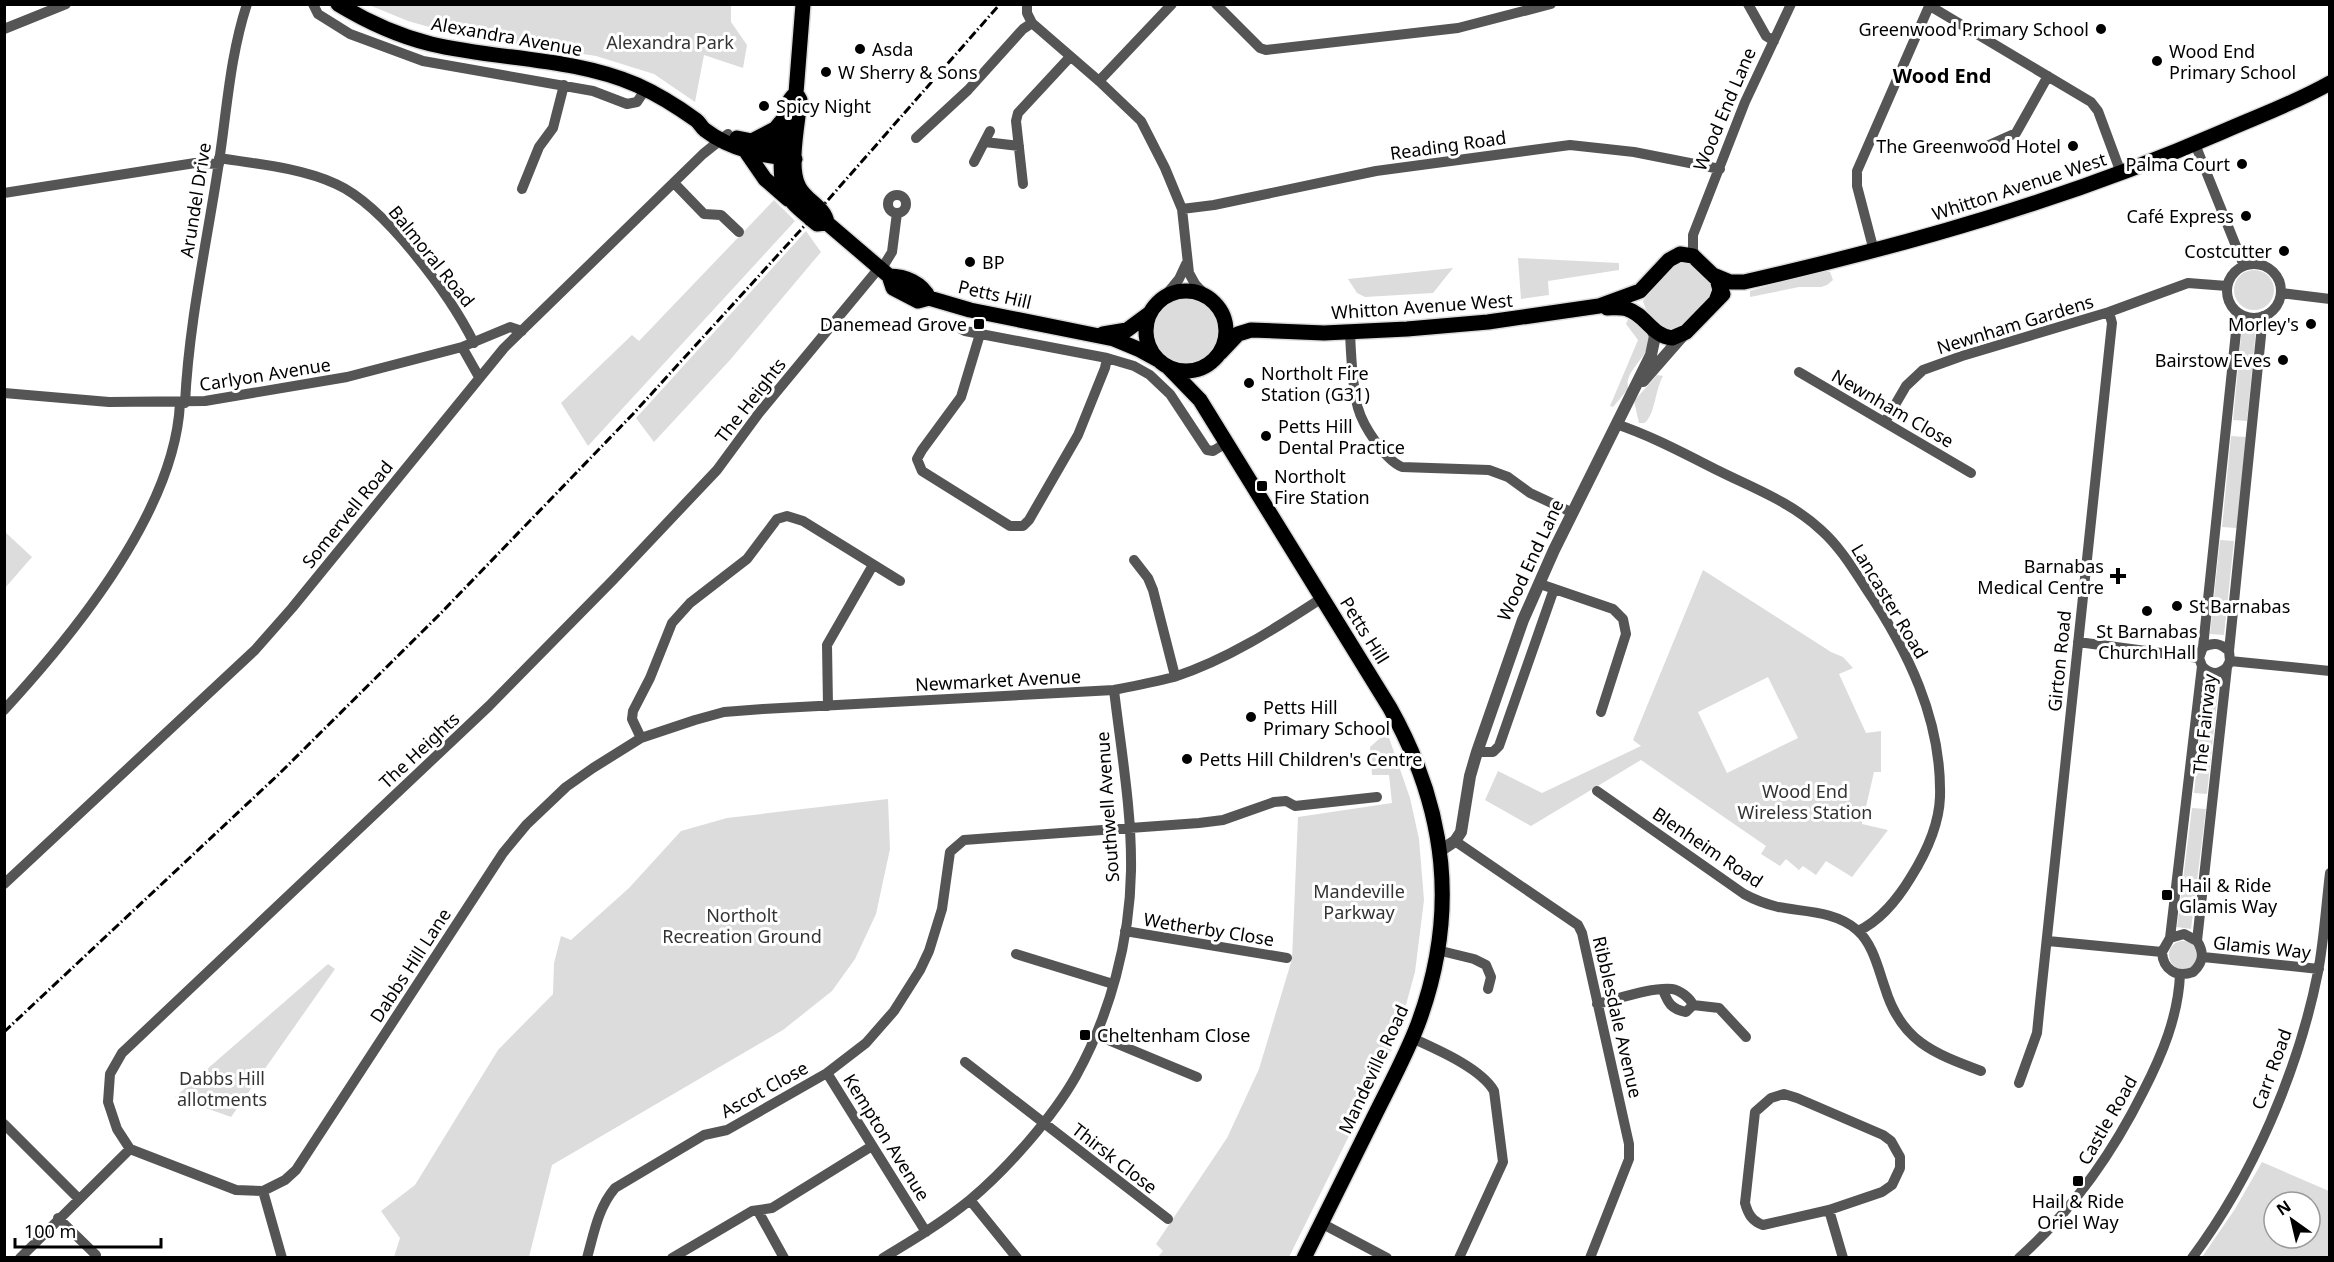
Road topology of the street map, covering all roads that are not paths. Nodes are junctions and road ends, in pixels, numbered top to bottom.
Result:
1 (66, 4) edge
2 (247, 4) edge
3 (313, 4) edge
4 (338, 4) edge
5 (803, 4) edge
6 (1172, 4) edge
7 (1216, 4) edge
8 (1551, 4) edge
9 (1748, 4) edge
10 (1791, 4) edge
11 (1930, 5) edge
12 (1027, 9) edge
13 (1032, 23) junction
14 (4, 29) edge
15 (1774, 41) junction
16 (1070, 57) junction
17 (2048, 76) junction
18 (1099, 81) junction
19 (2330, 83) edge
20 (564, 85) junction
21 (645, 90) junction
22 (796, 93) junction
23 (787, 116) junction
24 (990, 131) dead end
25 (714, 132) junction
26 (916, 138) dead end
27 (985, 142) junction
28 (2195, 144) junction
29 (1989, 145) dead end
30 (748, 146) junction
31 (1019, 146) junction
32 (789, 153) junction
33 (219, 161) junction
34 (974, 162) dead end
35 (1720, 169) junction
36 (2121, 173) junction
37 (674, 183) junction
38 (1023, 184) dead end
39 (522, 189) dead end
40 (4, 193) edge
41 (793, 202) junction
42 (1182, 209) junction
43 (897, 213) dead end
44 (826, 223) junction
45 (1695, 229) junction
46 (739, 232) dead end
47 (1874, 251) junction
48 (1187, 258) junction
49 (1669, 260) junction
50 (1697, 260) junction
51 (2244, 266) junction
52 (883, 271) junction
53 (1713, 275) junction
54 (1744, 282) junction
55 (2227, 286) junction
56 (1640, 291) junction
57 (2281, 293) junction
58 (1210, 299) junction
59 (2330, 299) edge
60 (1716, 301) junction
61 (1157, 306) junction
62 (1588, 308) junction
63 (2109, 312) junction
64 (1703, 313) joint
65 (2238, 313) junction
66 (1639, 315) junction
67 (2263, 316) junction
68 (960, 326) dead end
69 (1651, 327) junction
70 (1258, 330) junction
71 (522, 331) junction
72 (1350, 332) junction
73 (1686, 332) junction
74 (1089, 333) junction
75 (980, 334) junction
76 (474, 343) junction
77 (462, 347) junction
78 (1107, 358) junction
79 (1216, 358) junction
80 (1164, 364) junction
81 (1799, 372) dead end
82 (479, 377) junction
83 (1634, 391) junction
84 (4, 393) edge
85 (1200, 400) junction
86 (183, 403) junction
87 (1885, 422) junction
88 (1617, 424) junction
89 (1226, 443) junction
90 (1971, 473) dead end
91 (1573, 513) junction
92 (1134, 560) dead end
93 (873, 564) junction
94 (900, 581) dead end
95 (1540, 584) junction
96 (1554, 589) junction
97 (1322, 598) junction
98 (2078, 642) junction
99 (2201, 657) junction
100 (2229, 660) junction
101 (2330, 671) edge
102 (1175, 676) junction
103 (1114, 690) junction
104 (828, 706) junction
105 (4, 710) edge
106 (1601, 712) dead end
107 (657, 732) joint
108 (641, 738) junction
109 (1477, 752) junction
110 (1597, 791) dead end
111 (1377, 797) dead end
112 (1129, 828) junction
113 (1455, 841) junction
114 (1440, 851) junction
115 (2330, 873) edge
116 (4, 884) edge
117 (1125, 931) junction
118 (1858, 931) junction
119 (2170, 938) junction
120 (2048, 941) junction
121 (2198, 941) junction
122 (1437, 950) junction
123 (2162, 952) junction
124 (1016, 954) dead end
125 (2203, 957) junction
126 (1287, 958) dead end
127 (2319, 969) junction
128 (2180, 975) junction
129 (1113, 984) junction
130 (1488, 989) dead end
131 (1663, 990) junction
132 (1597, 1004) junction
133 (1694, 1005) junction
134 (1096, 1035) junction
135 (1746, 1037) dead end
136 (1412, 1038) junction
137 (965, 1062) dead end
138 (1981, 1071) dead end
139 (827, 1073) junction
140 (1197, 1077) dead end
141 (2019, 1083) dead end
142 (1043, 1123) junction
143 (4, 1124) edge
144 (872, 1146) junction
145 (130, 1149) junction
146 (263, 1191) junction
147 (79, 1199) junction
148 (970, 1200) junction
149 (1829, 1210) junction
150 (760, 1211) junction
151 (58, 1218) junction
152 (1168, 1219) dead end
153 (1321, 1223) junction
154 (926, 1232) junction
155 (674, 1256) edge
156 (20, 1257) edge
157 (96, 1257) edge
158 (282, 1257) edge
159 (587, 1257) edge
160 (784, 1257) edge
161 (883, 1257) edge
162 (1017, 1257) edge
163 (1304, 1257) edge
164 (1387, 1257) edge
165 (1459, 1257) edge
166 (1590, 1257) edge
167 (1843, 1257) edge
168 (2019, 1257) edge
169 (2192, 1257) edge

1 - 14 street
2 - 33 street, Arundel Drive
3 - 20 street
4 - 21 main road, Alexandra Avenue
5 - 22 main road
6 - 18 street
7 - 8 street
9 - 15 street
10 - 15 street, Wood End Lane
11 - 17 street
11 - 47 street
12 - 13 street
13 - 16 street
13 - 26 street
15 - 35 street, Wood End Lane
16 - 18 street
16 - 31 street
17 - 29 street
17 - 36 street
18 - 42 street
19 - 28 main road, Whitton Avenue West
20 - 21 street
20 - 39 street
21 - 25 main road, Alexandra Avenue
22 - 23 main road
22 - 32 main road
23 - 30 main road
23 - 32 main road
24 - 27 street
25 - 30 main road, Alexandra Avenue
25 - 37 street, Somervell Road
27 - 31 street
27 - 34 street
28 - 36 main road, Whitton Avenue West
28 - 51 street
30 - 32 main road, Alexandra Avenue
30 - 41 main road
31 - 38 street
32 - 41 main road
32 - 44 main road
33 - 40 street, Balmoral Road
33 - 76 street, Balmoral Road
33 - 86 street, Arundel Drive
35 - 42 street, Reading Road
35 - 45 street, Wood End Lane
36 - 47 main road, Whitton Avenue West
37 - 46 street
37 - 71 street, Somervell Road
41 - 44 main road
42 - 48 street
43 - 52 street, The Heights
44 - 52 main road, Petts Hill
45 - 49 street, Wood End Lane
45 - 50 street, Wood End Lane
47 - 54 main road, Whitton Avenue West
48 - 58 street
48 - 61 street
49 - 50 main road
49 - 56 main road, Whitton Avenue West
50 - 53 main road
51 - 55 street
51 - 57 street
52 - 74 main road, Petts Hill
52 - 145 street, The Heights
53 - 54 main road, Whitton Avenue West
53 - 60 main road
54 - 60 main road, Whitton Avenue West
55 - 63 street, Newnham Gardens
55 - 65 street
56 - 62 main road, Whitton Avenue West
56 - 66 main road
57 - 59 street
57 - 67 street
58 - 61 main road
58 - 70 main road, Whitton Avenue West
58 - 79 main road
60 - 64 main road, Whitton Avenue West
61 - 74 main road, Petts Hill
61 - 80 main road
62 - 66 main road, Whitton Avenue West
62 - 72 main road, Whitton Avenue West
63 - 87 street, Newnham Gardens
63 - 98 street, Girton Road
64 - 73 main road, Wood End Lane
65 - 67 street
65 - 99 street, The Fairway
66 - 69 main road
67 - 100 street, The Fairway
68 - 75 street
69 - 73 main road
69 - 83 street, Wood End Lane
70 - 72 main road, Whitton Avenue West
70 - 79 main road, Whitton Avenue West
71 - 76 street, Carlyon Avenue
71 - 82 street, Somervell Road
72 - 91 street
73 - 83 street, Wood End Lane
74 - 80 main road, Petts Hill
75 - 78 street
75 - 78 street
76 - 77 street, Carlyon Avenue
77 - 82 street
77 - 86 street, Carlyon Avenue
78 - 89 street
79 - 80 main road
79 - 85 main road
80 - 85 main road, Petts Hill
81 - 87 street, Newnham Close
82 - 116 street, Somervell Road
83 - 88 street, Wood End Lane
84 - 86 street, Carlyon Avenue
85 - 89 main road, Petts Hill
86 - 105 street, Arundel Drive
87 - 90 street, Newnham Close
88 - 91 street, Wood End Lane
88 - 118 street, Lancaster Road
89 - 97 main road, Petts Hill
91 - 95 street, Wood End Lane
92 - 102 street
93 - 94 street
93 - 104 street
93 - 108 street
95 - 96 street
95 - 109 street, Wood End Lane
96 - 106 street
96 - 109 street, Wood End Lane
97 - 102 street, Newmarket Avenue
97 - 114 main road, Petts Hill
98 - 99 street
98 - 120 street, Girton Road
99 - 100 street
99 - 100 street
99 - 119 street, The Fairway
100 - 101 street
100 - 121 street, The Fairway
102 - 103 street, Newmarket Avenue
103 - 104 street, Newmarket Avenue
103 - 112 street, Southwell Avenue
104 - 107 street, Newmarket Avenue
107 - 108 street, Dabbs Hill Lane
108 - 146 street, Dabbs Hill Lane
109 - 113 street, Wood End Lane
110 - 118 street, Blenheim Road
111 - 112 street
112 - 117 street, Southwell Avenue
112 - 139 street, Kempton Avenue
113 - 114 street
113 - 132 street, Ribblesdale Avenue
114 - 122 main road, Mandeville Road
115 - 127 street, Carr Road
117 - 126 street, Wetherby Close
117 - 129 street, Southwell Avenue
118 - 138 street, Blenheim Road
119 - 121 street
119 - 123 street, The Fairway
120 - 123 street
120 - 141 street, Girton Road
121 - 125 street, The Fairway
122 - 130 street
122 - 136 main road, Mandeville Road
123 - 128 street
124 - 129 street
125 - 127 street, Glamis Way
125 - 128 street
127 - 169 street, Carr Road
128 - 168 street, Castle Road
129 - 134 street, Southwell Avenue
131 - 132 street
131 - 133 street
131 - 133 street
132 - 166 street, Ribblesdale Avenue
133 - 135 street
134 - 140 street
134 - 142 street, Southwell Avenue
136 - 153 main road, Mandeville Road
136 - 165 street
137 - 142 street, Thirsk Close
139 - 144 street, Kempton Avenue
139 - 159 street, Ascot Close
142 - 148 street, Southwell Avenue
142 - 152 street, Thirsk Close
143 - 147 street
144 - 150 street
144 - 154 street, Kempton Avenue
145 - 146 street
145 - 147 street
146 - 158 street
147 - 151 street
148 - 154 street, Southwell Avenue
148 - 162 street
149 - 149 street
149 - 167 street
150 - 155 street
150 - 160 street
151 - 156 street
151 - 157 street
153 - 163 main road, Mandeville Road
153 - 164 street
154 - 161 street, Southwell Avenue

